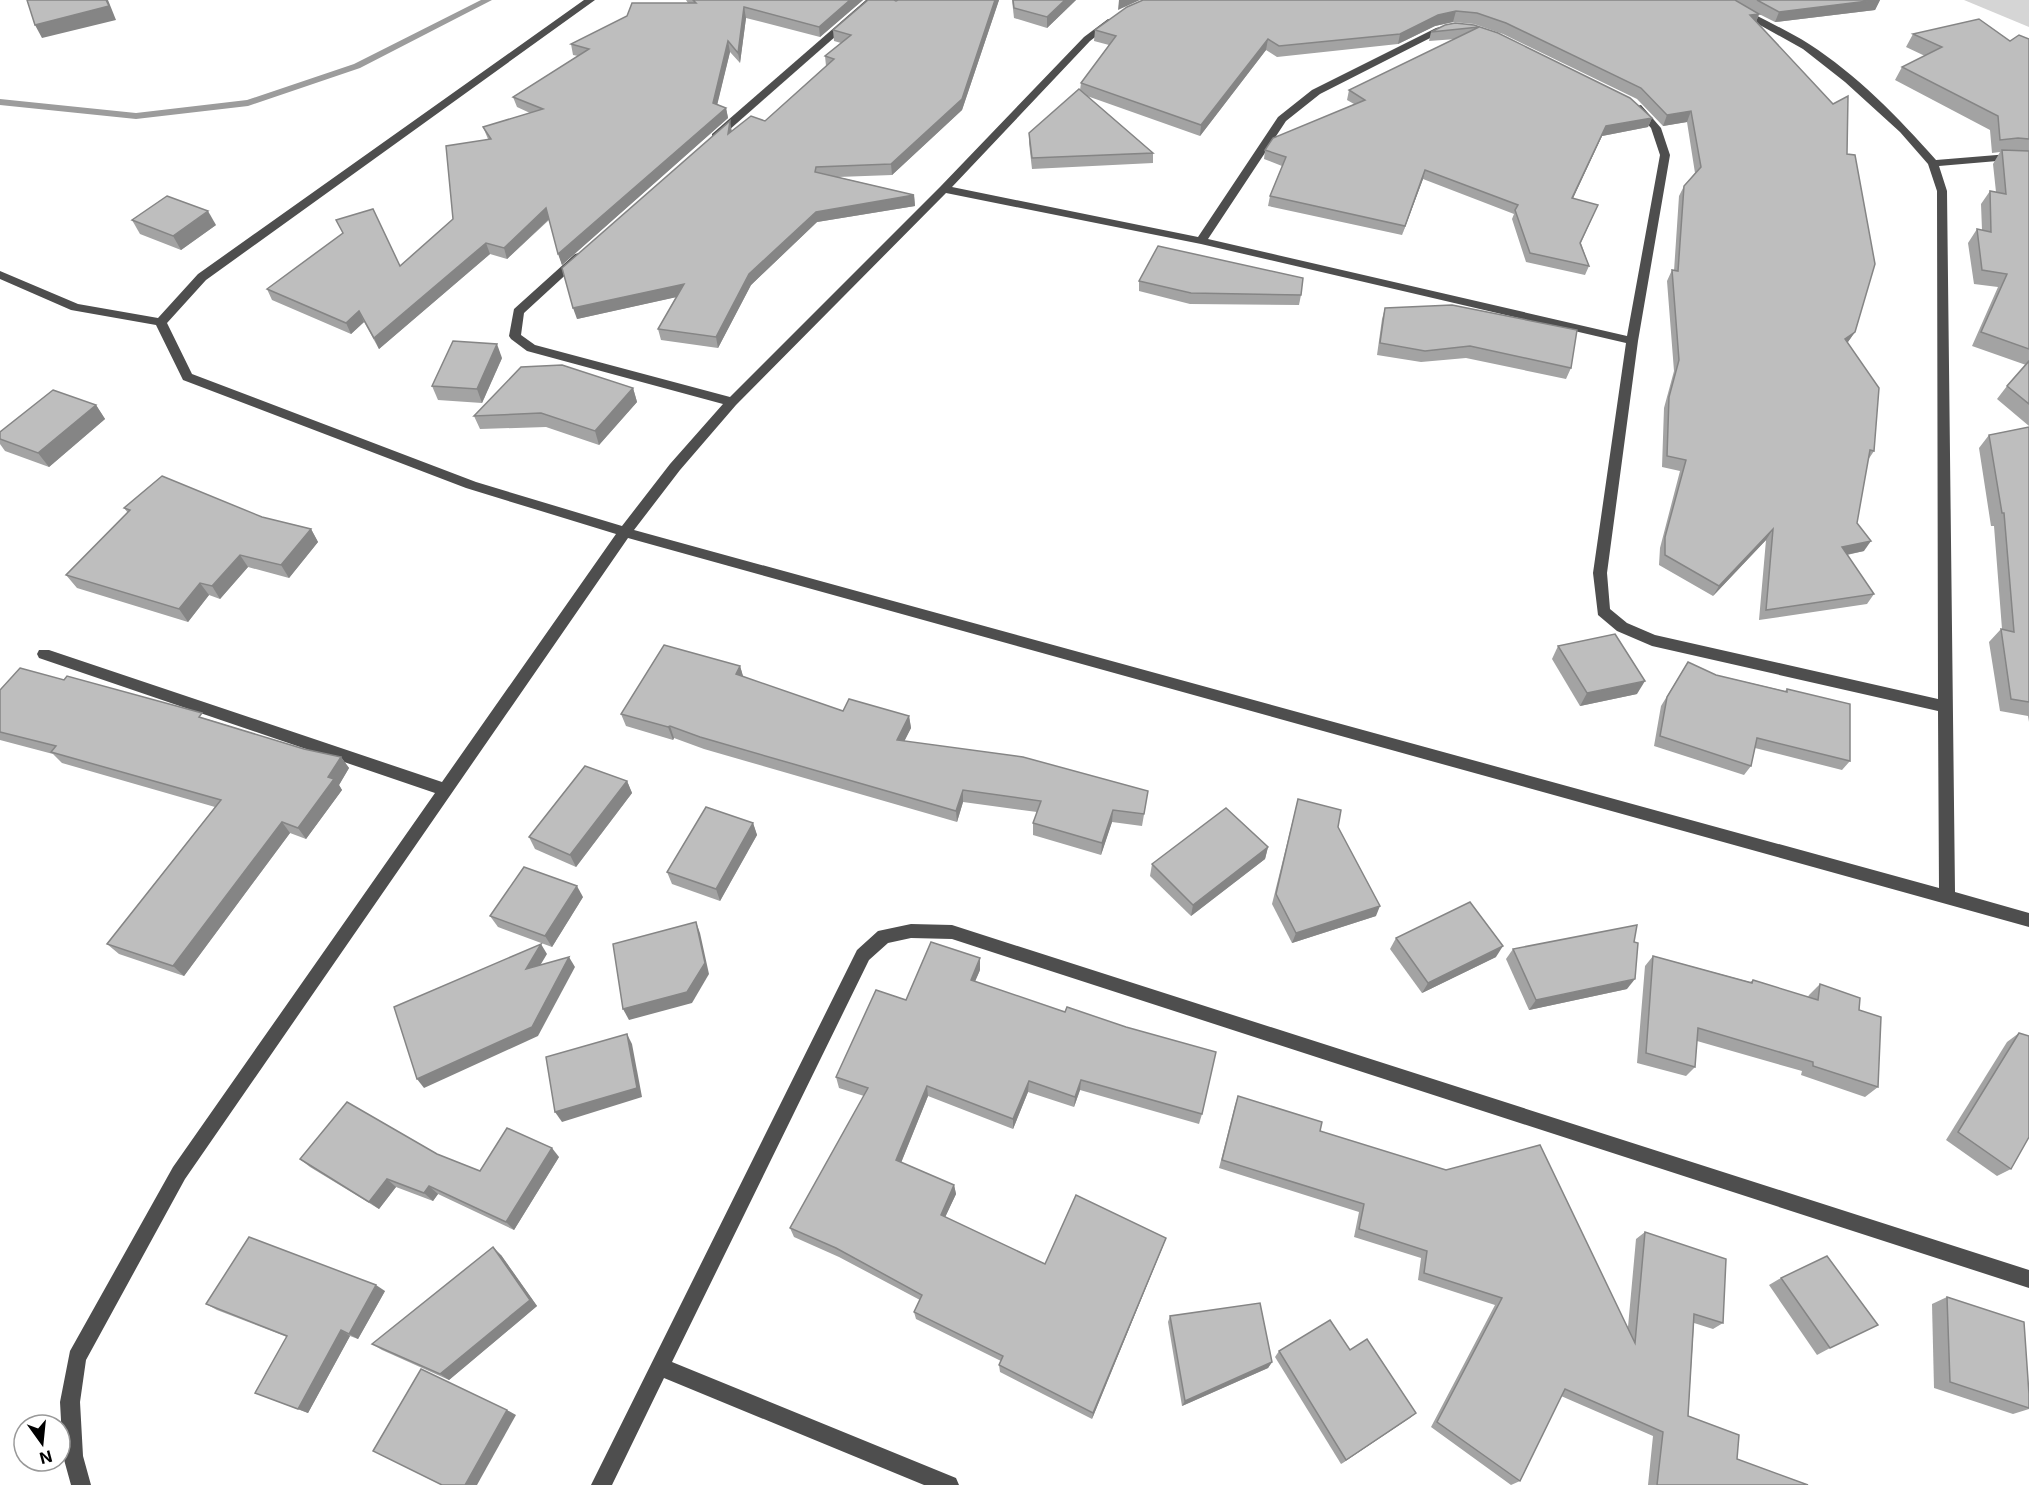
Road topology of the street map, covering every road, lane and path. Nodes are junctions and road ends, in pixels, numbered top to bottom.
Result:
1 (590, 0) edge
2 (872, 0) edge
3 (1720, 0) edge
4 (1122, 14) edge
5 (1463, 28) edge
6 (1622, 98) edge
7 (703, 148) edge
8 (2029, 159) edge
9 (1933, 163) junction
10 (944, 189) junction
11 (1201, 241) junction
12 (588, 249) edge
13 (0, 276) edge
14 (160, 322) junction
15 (1632, 341) junction
16 (732, 402) junction
17 (625, 532) junction
18 (44, 654) dead end
19 (1947, 707) junction
20 (446, 790) junction
21 (1947, 897) junction
22 (2029, 920) edge
23 (2029, 1279) edge
24 (660, 1367) junction
25 (81, 1485) edge
26 (601, 1485) edge
27 (949, 1485) edge

1 - 14 street
2 - 7 street
3 - 9 street
4 - 10 street
5 - 11 street
6 - 15 street
8 - 9 street
9 - 19 street
10 - 11 street
10 - 16 street
11 - 15 street
12 - 16 street
13 - 14 street
14 - 17 street
15 - 19 street
16 - 17 street
17 - 20 street
17 - 21 street
18 - 20 street
19 - 21 street
20 - 25 street
21 - 22 street
23 - 24 street
24 - 26 street
24 - 27 street

